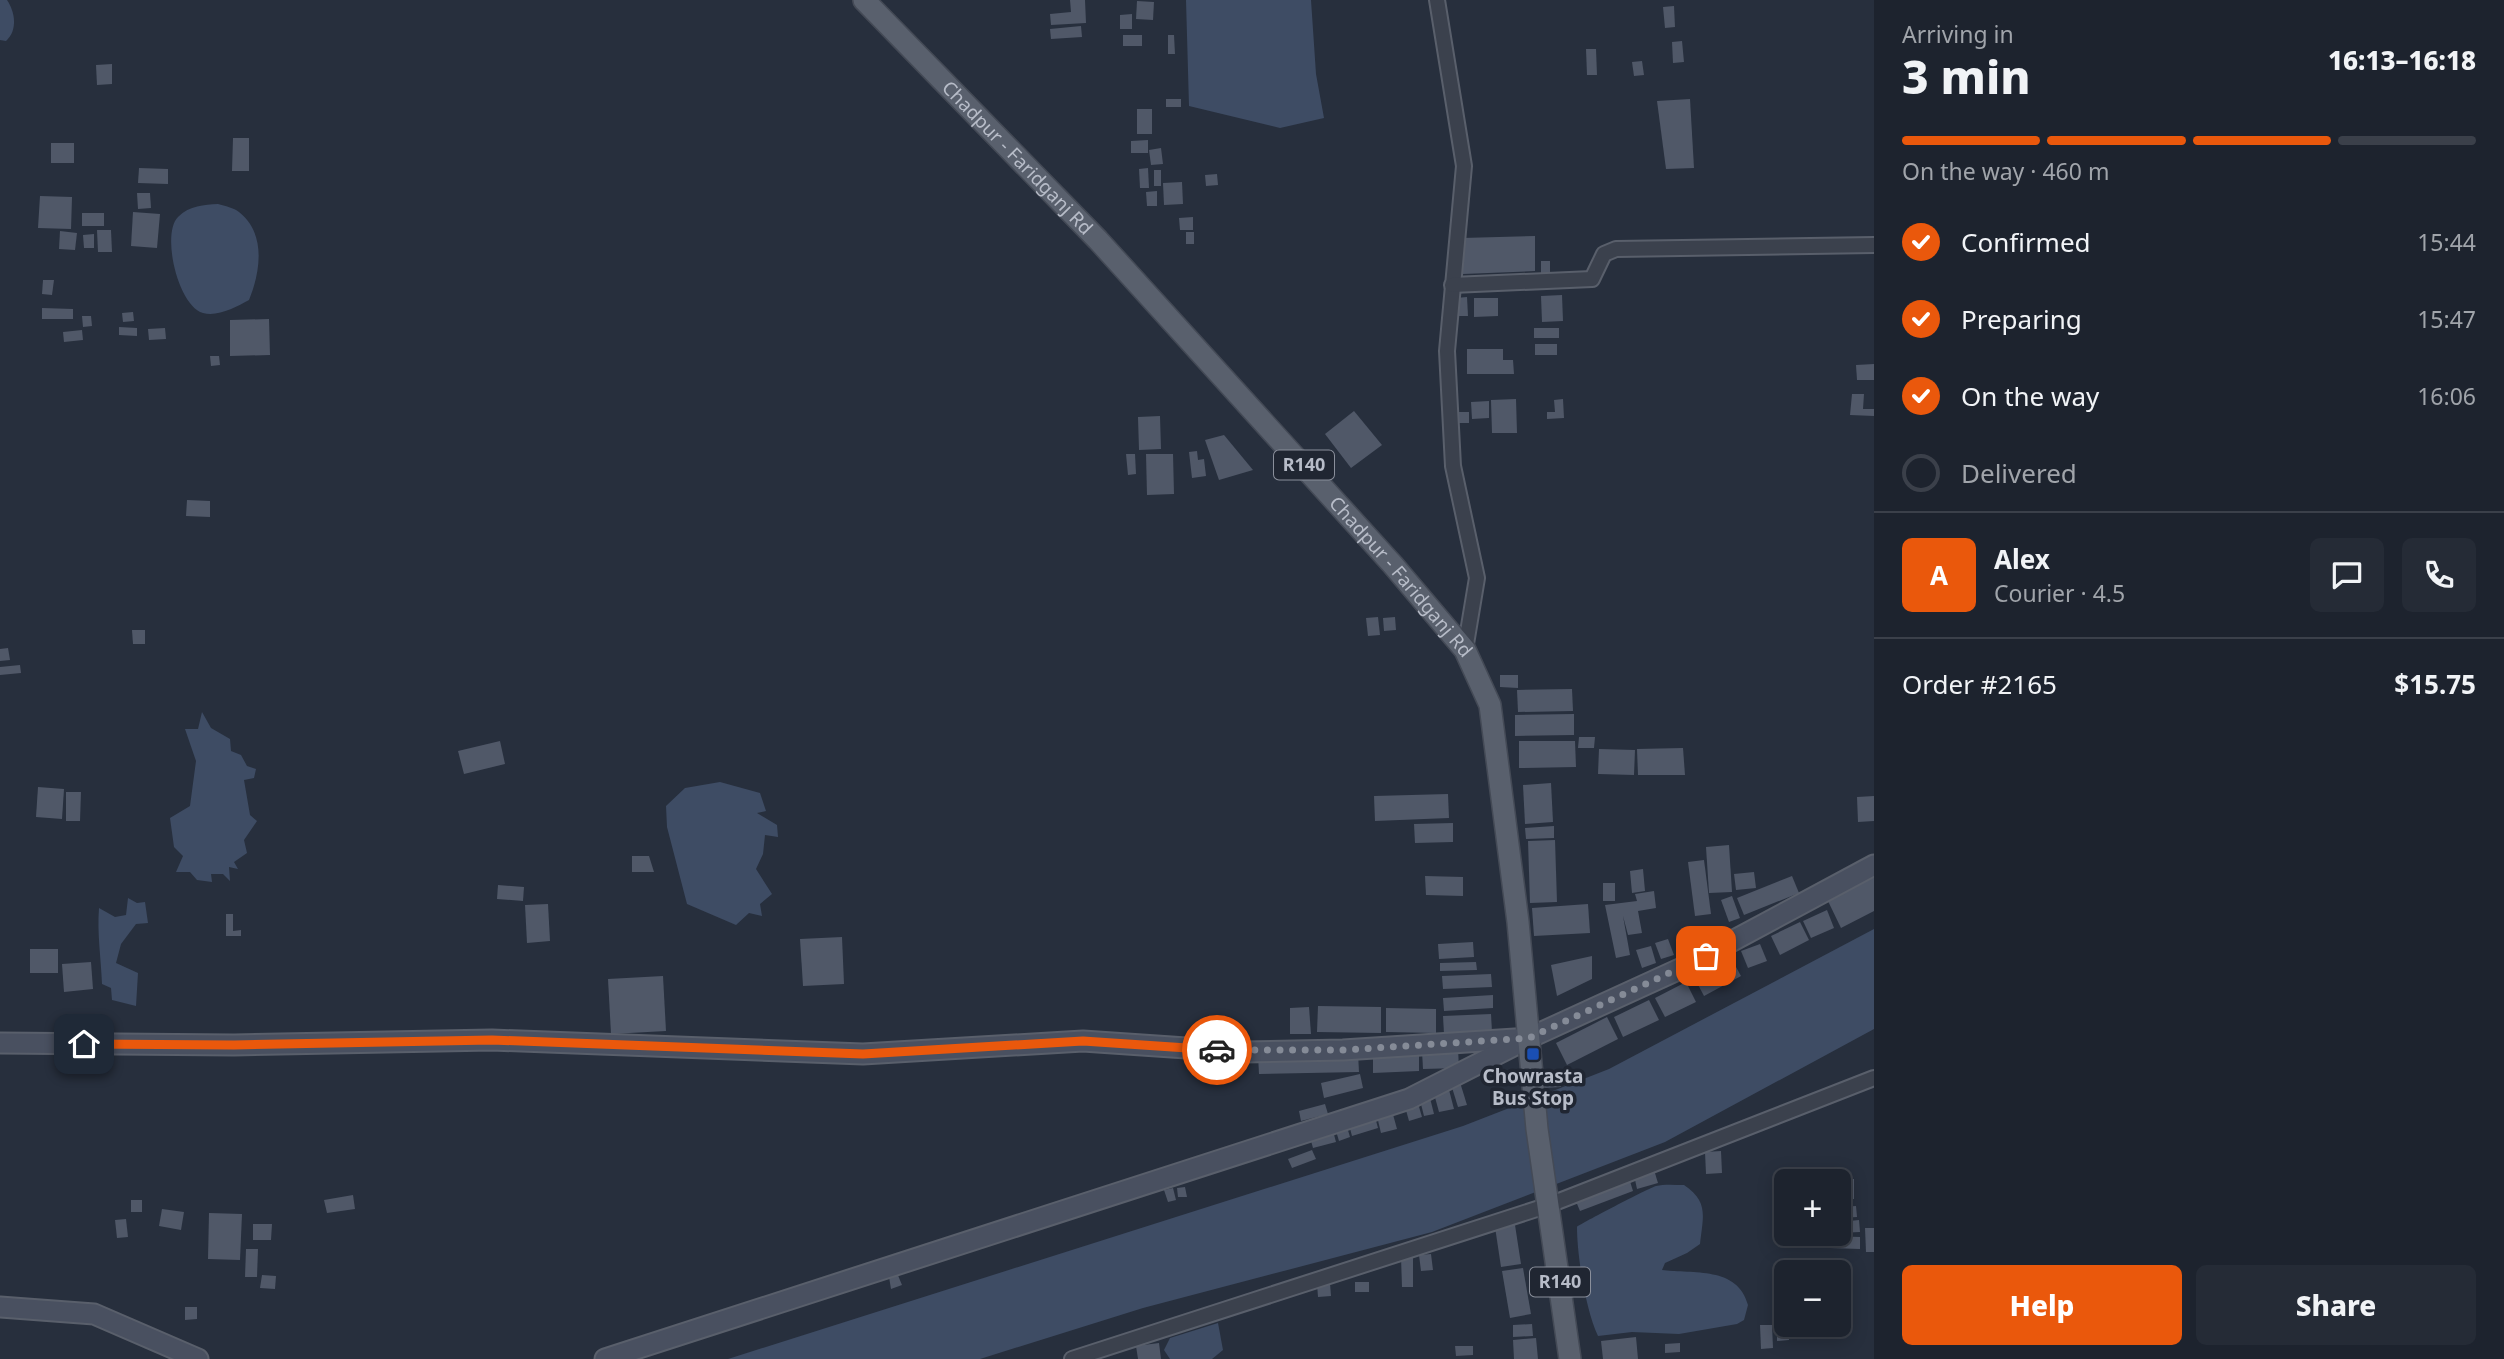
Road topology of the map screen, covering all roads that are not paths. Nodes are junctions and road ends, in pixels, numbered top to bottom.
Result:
1 (864, 0) edge
2 (1437, 0) edge
3 (1874, 245) edge
4 (1452, 285) junction
5 (1465, 650) junction
6 (1874, 865) edge
7 (1529, 1038) junction
8 (0, 1042) edge
9 (1874, 1078) edge
10 (1549, 1205) junction
11 (0, 1307) edge
12 (198, 1359) edge
13 (605, 1359) edge
14 (1072, 1359) edge
15 (1570, 1359) edge

1 - 5 main road, Chadpur - Faridganj Rd / R140
2 - 4 street
3 - 4 street
4 - 5 street
5 - 7 main road, Chadpur - Faridganj Rd / R140
6 - 7 main road
7 - 8 main road
7 - 10 main road, R140
7 - 13 main road
9 - 10 street
10 - 14 street
10 - 15 main road, R140
11 - 12 main road

